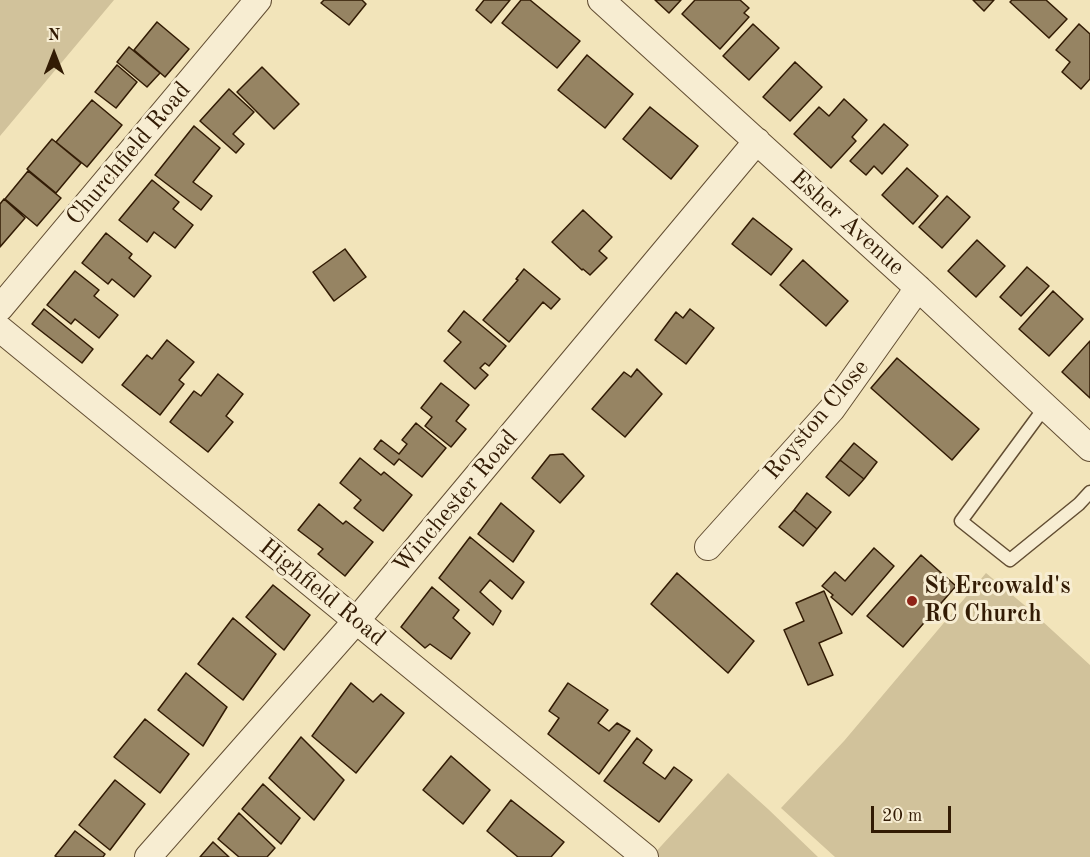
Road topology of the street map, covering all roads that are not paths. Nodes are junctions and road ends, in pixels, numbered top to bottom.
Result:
1 (258, 0) edge
2 (601, 0) edge
3 (757, 141) junction
4 (918, 288) junction
5 (0, 308) edge
6 (0, 329) edge
7 (1045, 407) junction
8 (1090, 448) edge
9 (1090, 492) edge
10 (708, 547) dead end
11 (356, 621) junction
12 (148, 857) edge
13 (645, 857) edge

1 - 5 street, Churchfield Road
2 - 3 street, Esher Avenue
3 - 4 street, Esher Avenue
3 - 11 street, Winchester Road
4 - 7 street, Esher Avenue
4 - 10 street, Royston Close
6 - 11 street, Highfield Road
7 - 8 street, Esher Avenue
7 - 9 lane
11 - 12 street, Winchester Road
11 - 13 street, Highfield Road

